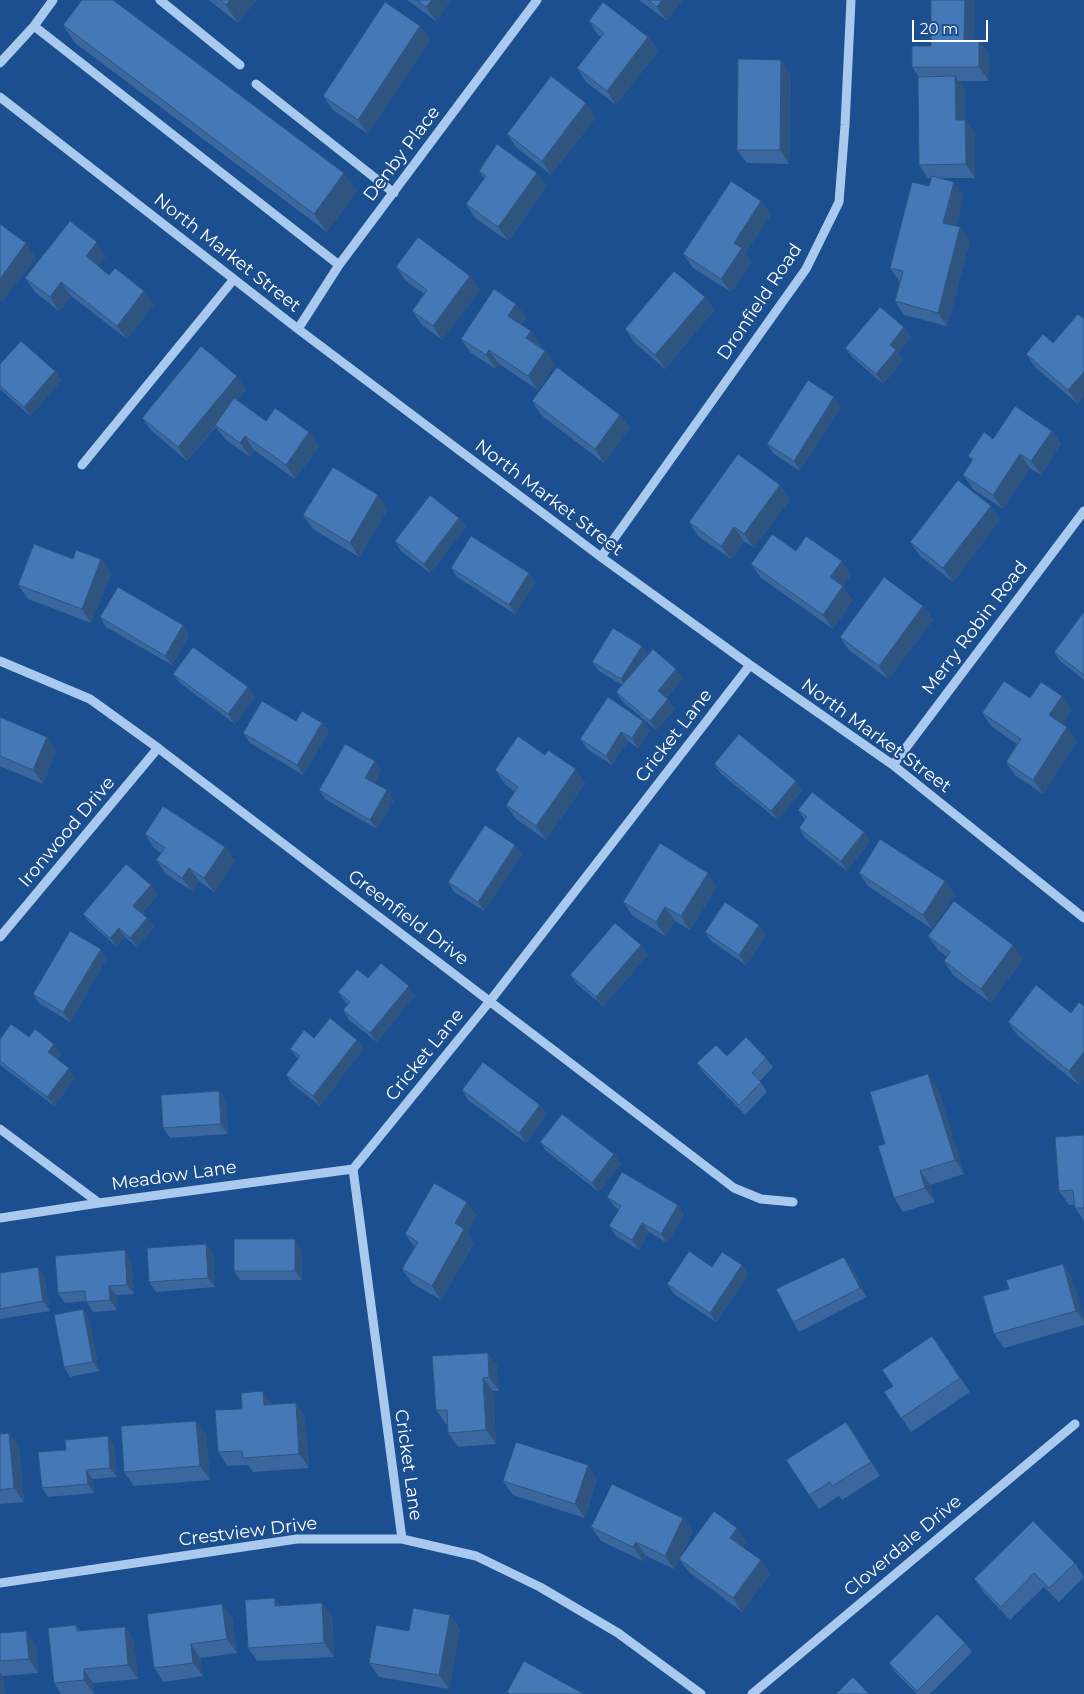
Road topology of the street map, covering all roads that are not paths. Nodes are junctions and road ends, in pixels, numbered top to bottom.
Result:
1 (53, 0) edge
2 (160, 0) edge
3 (537, 0) edge
4 (851, 0) edge
5 (34, 26) junction
6 (0, 63) edge
7 (240, 65) dead end
8 (256, 84) dead end
9 (0, 97) edge
10 (394, 193) junction
11 (339, 265) junction
12 (234, 279) junction
13 (298, 329) junction
14 (82, 465) dead end
15 (1084, 511) edge
16 (601, 558) junction
17 (0, 661) edge
18 (750, 665) junction
19 (158, 748) junction
20 (892, 765) junction
21 (1084, 918) edge
22 (0, 937) edge
23 (490, 1001) junction
24 (0, 1129) edge
25 (352, 1169) junction
26 (792, 1202) dead end
27 (99, 1203) junction
28 (0, 1218) edge
29 (1076, 1424) dead end
30 (402, 1539) junction
31 (0, 1583) edge
32 (701, 1694) edge
33 (752, 1694) edge

1 - 5 street
2 - 7 street
3 - 10 street, Denby Place
4 - 16 street, Dronfield Road
5 - 6 street
5 - 11 street
8 - 10 street
9 - 12 street, North Market Street
10 - 11 street, Denby Place
11 - 13 street, Denby Place
12 - 13 street, North Market Street
12 - 14 street
13 - 16 street, North Market Street
15 - 20 street, Merry Robin Road
16 - 18 street, North Market Street
17 - 19 street, Greenfield Drive
18 - 20 street, North Market Street
18 - 23 street, Cricket Lane
19 - 22 street, Ironwood Drive
19 - 23 street, Greenfield Drive
20 - 21 street, North Market Street
23 - 25 street, Cricket Lane
23 - 26 street, Greenfield Drive
24 - 27 street
25 - 27 street, Meadow Lane
25 - 30 street, Cricket Lane
27 - 28 street, Meadow Lane
29 - 33 street, Cloverdale Drive
30 - 31 street, Crestview Drive
30 - 32 street, Crestview Drive

